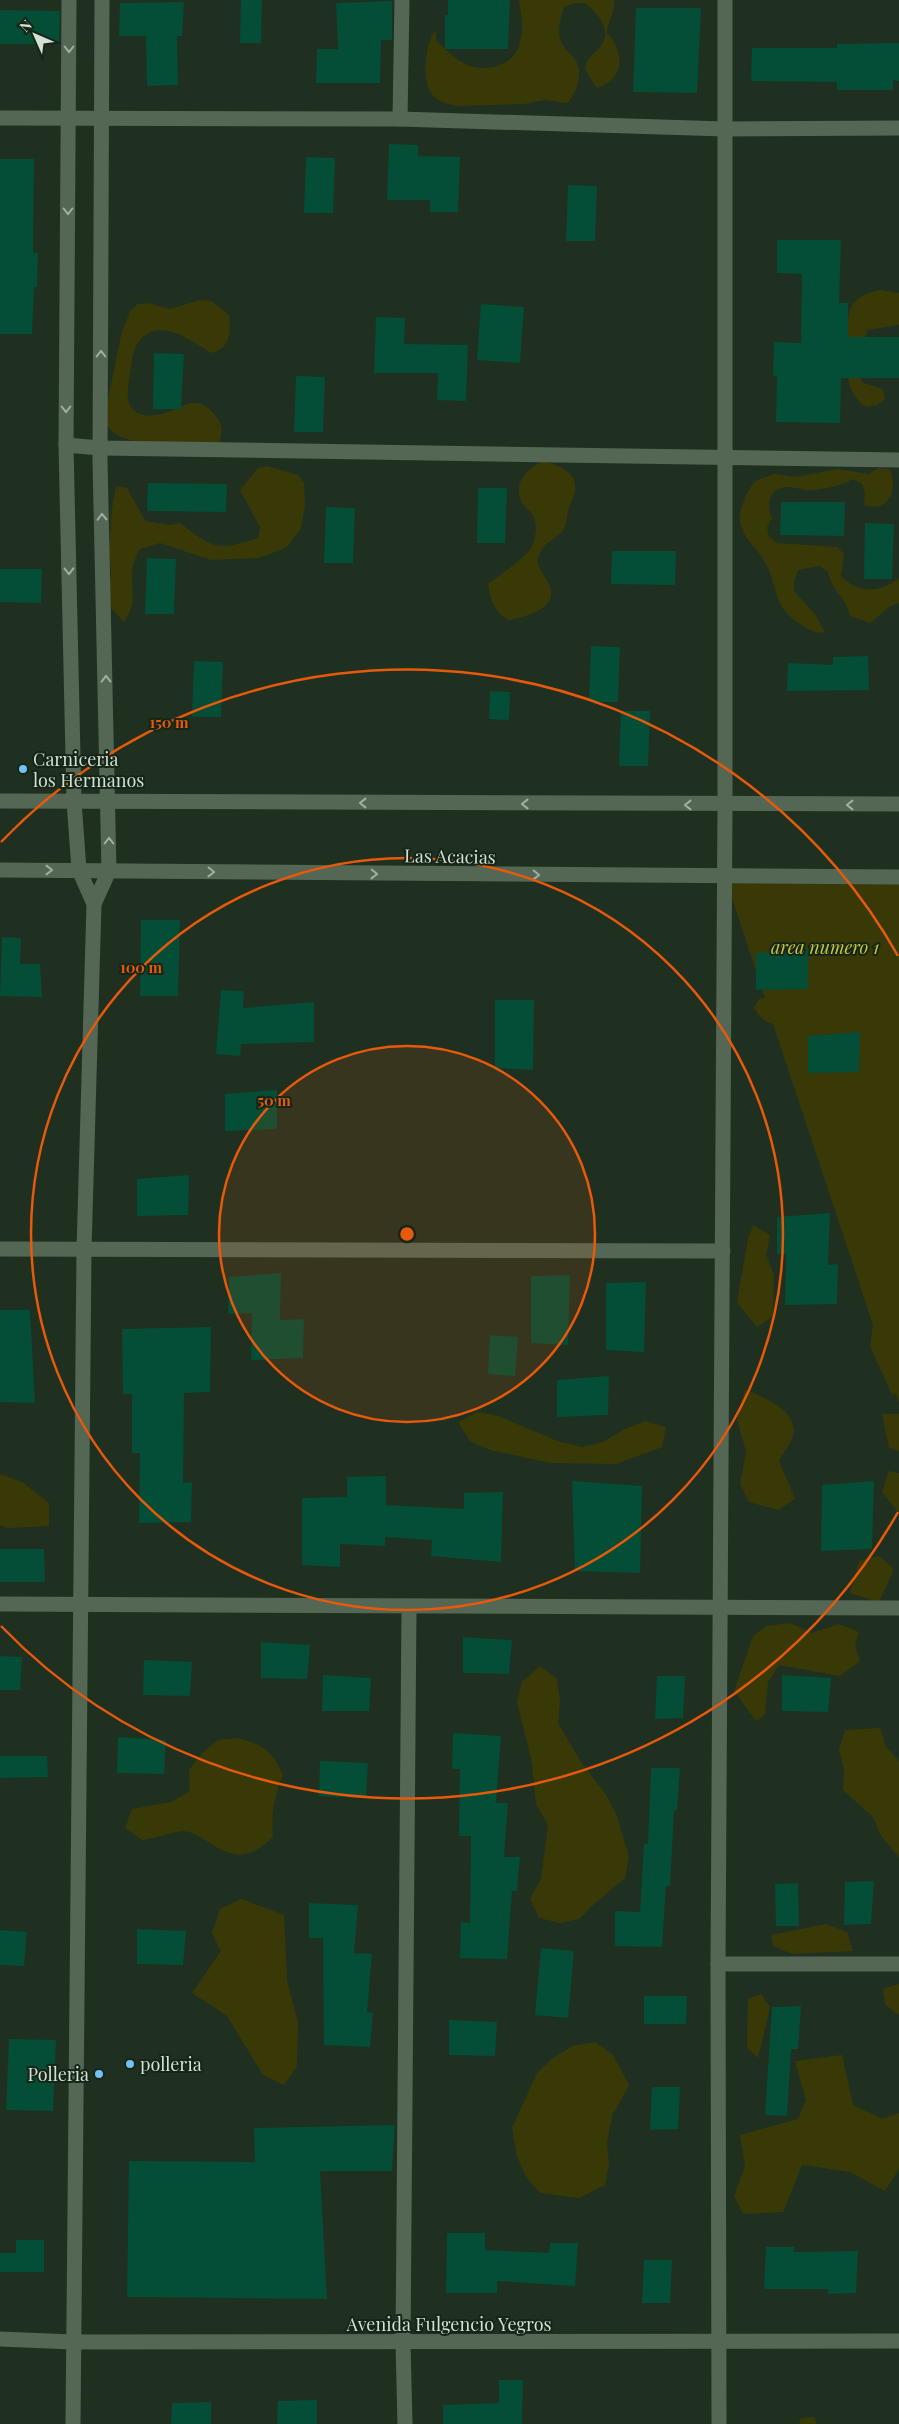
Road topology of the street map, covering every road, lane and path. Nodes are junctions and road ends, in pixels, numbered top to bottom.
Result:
1 (69, 0) edge
2 (102, 0) edge
3 (402, 0) edge
4 (725, 0) edge
5 (0, 118) edge
6 (68, 119) junction
7 (102, 119) junction
8 (400, 119) junction
9 (899, 128) edge
10 (725, 129) junction
11 (66, 445) junction
12 (100, 448) junction
13 (725, 458) junction
14 (899, 460) edge
15 (0, 801) edge
16 (74, 801) junction
17 (109, 801) junction
18 (899, 804) edge
19 (725, 805) junction
20 (0, 870) edge
21 (79, 870) junction
22 (109, 871) junction
23 (724, 877) junction
24 (899, 878) edge
25 (94, 904) junction
26 (0, 1249) edge
27 (84, 1250) junction
28 (723, 1251) junction
29 (0, 1604) edge
30 (81, 1605) junction
31 (409, 1608) junction
32 (721, 1608) junction
33 (899, 1608) edge
34 (718, 1964) junction
35 (899, 1964) edge
36 (0, 2339) edge
37 (899, 2341) edge
38 (74, 2342) junction
39 (720, 2342) junction
40 (403, 2343) junction
41 (73, 2424) edge
42 (405, 2424) edge
43 (719, 2424) edge

1 -> 6 street
2 - 7 street
3 - 8 street
4 - 10 street
5 - 6 street
6 - 7 street
6 -> 11 street
7 - 8 street
12 -> 7 street
8 - 10 street
9 - 10 street
10 - 13 street
11 - 12 street
11 -> 16 street
12 - 13 street
17 -> 12 street
13 - 14 street
13 - 19 street
15 - 16 street
16 - 17 street
16 - 21 street
19 -> 17 street
22 -> 17 street
18 -> 19 street
19 - 23 street
20 -> 21 street, Las Acacias
21 - 22 street, Las Acacias
21 - 25 street
22 -> 23 street, Las Acacias
22 - 25 street
23 - 24 street, Las Acacias
23 - 28 street
25 - 27 street
26 - 27 street
27 - 28 street
27 - 30 street
28 - 32 street
29 - 30 street
30 - 31 street
30 - 38 street
31 - 32 street
31 - 40 street
32 - 33 street
32 - 34 street
34 - 35 street
34 - 39 street
36 - 38 street, Avenida Fulgencio Yegros
37 - 39 street, Avenida Fulgencio Yegros
38 - 40 street, Avenida Fulgencio Yegros
38 - 41 street
39 - 40 street, Avenida Fulgencio Yegros
39 - 43 street
40 - 42 street

